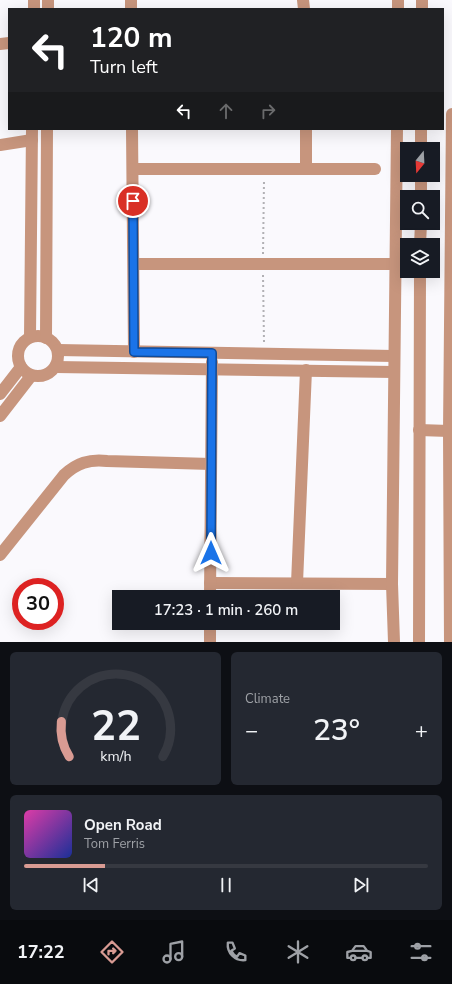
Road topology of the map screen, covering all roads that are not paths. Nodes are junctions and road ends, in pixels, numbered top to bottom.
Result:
1 (452, 114) edge
2 (47, 130) edge
3 (132, 130) edge
4 (306, 130) edge
5 (397, 130) edge
6 (421, 130) edge
7 (32, 135) edge
8 (421, 142) edge
9 (0, 145) edge
10 (133, 169) junction
11 (306, 169) junction
12 (375, 169) dead end
13 (134, 264) junction
14 (395, 264) junction
15 (420, 278) edge
16 (30, 337) junction
17 (46, 338) junction
18 (58, 350) junction
19 (134, 352) junction
20 (212, 353) junction
21 (394, 356) junction
22 (56, 366) junction
23 (20, 367) junction
24 (212, 369) junction
25 (306, 370) junction
26 (394, 372) junction
27 (31, 376) junction
28 (0, 394) edge
29 (0, 416) edge
30 (419, 430) junction
31 (448, 431) junction
32 (211, 464) junction
33 (0, 556) edge
34 (210, 583) junction
35 (297, 583) junction
36 (392, 584) junction
37 (210, 590) edge
38 (210, 630) edge
39 (210, 642) edge
40 (394, 642) edge
41 (419, 642) edge
42 (450, 642) edge

1 - 31 street
2 - 17 street
3 - 10 street
4 - 11 street
5 - 14 street
6 - 8 street
7 - 9 street
7 - 16 street
10 - 11 street
10 - 13 street
11 - 12 street
13 - 14 street
13 - 19 street
14 - 21 street
15 - 30 street
16 - 17 street
16 - 23 street
17 - 18 street
18 - 19 street
18 - 22 street
19 - 20 street
20 - 21 street
20 - 24 street
21 - 26 street
22 - 24 street
22 - 27 street
23 - 27 street
23 - 28 street
24 - 25 street
24 - 32 street
25 - 26 street
25 - 35 street
26 - 36 street
27 - 29 street
30 - 31 street
30 - 41 street
31 - 42 street
32 - 33 street
32 - 34 street
34 - 35 street
34 - 37 street
35 - 36 street
36 - 40 street
38 - 39 street

